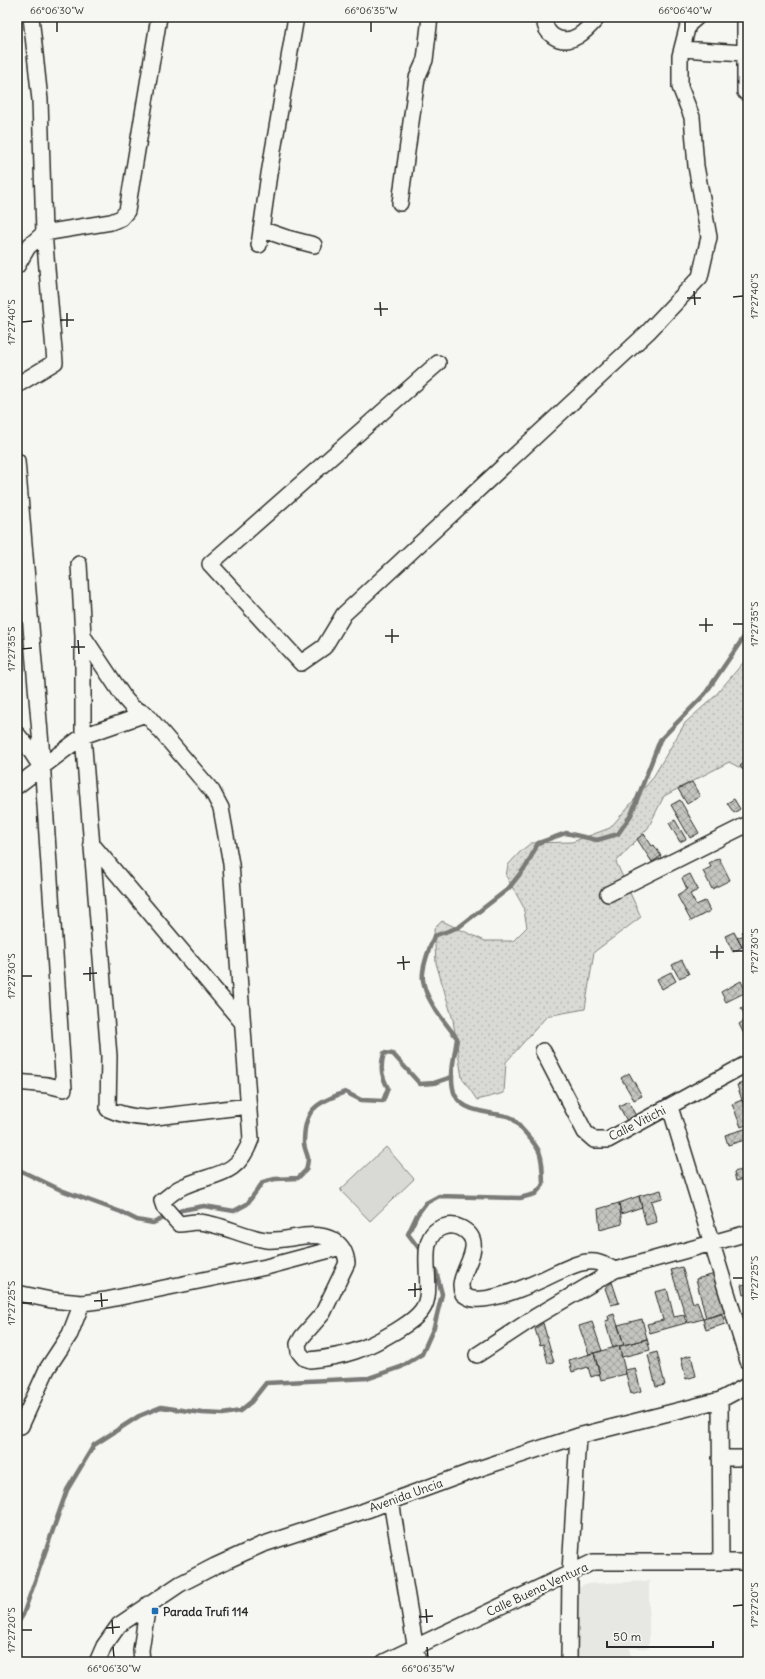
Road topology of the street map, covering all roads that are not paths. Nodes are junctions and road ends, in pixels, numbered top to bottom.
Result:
1 (31, 17) edge
2 (160, 17) edge
3 (296, 17) edge
4 (430, 17) edge
5 (545, 17) edge
6 (598, 17) edge
7 (697, 17) edge
8 (745, 17) edge
9 (682, 49) junction
10 (744, 53) junction
11 (746, 92) dead end
12 (400, 203) dead end
13 (261, 229) junction
14 (44, 234) junction
15 (259, 245) dead end
16 (314, 245) dead end
17 (17, 266) edge
18 (438, 364) dead end
19 (17, 384) edge
20 (17, 461) edge
21 (18, 495) edge
22 (79, 564) dead end
23 (83, 636) junction
24 (146, 714) junction
25 (17, 734) edge
26 (83, 736) junction
27 (41, 767) junction
28 (17, 786) edge
29 (748, 824) edge
30 (91, 843) junction
31 (608, 894) dead end
32 (241, 1021) junction
33 (543, 1051) dead end
34 (748, 1063) edge
35 (17, 1082) edge
36 (249, 1106) junction
37 (670, 1107) junction
38 (748, 1232) edge
39 (713, 1243) junction
40 (341, 1247) junction
41 (615, 1270) junction
42 (17, 1293) edge
43 (82, 1303) junction
44 (477, 1355) dead end
45 (748, 1360) edge
46 (748, 1385) edge
47 (720, 1400) junction
48 (17, 1425) edge
49 (578, 1436) junction
50 (720, 1458) junction
51 (748, 1458) edge
52 (391, 1501) junction
53 (721, 1561) junction
54 (748, 1562) edge
55 (570, 1572) junction
56 (148, 1604) junction
57 (415, 1647) junction
58 (97, 1662) edge
59 (142, 1662) edge
60 (384, 1662) edge
61 (418, 1662) edge
62 (568, 1662) edge

1 - 14 street
2 - 14 street
3 - 13 street
4 - 12 street
5 - 6 street
7 - 9 street
8 - 10 street
9 - 10 street
9 - 18 street
10 - 11 street
13 - 15 street
13 - 16 street
14 - 17 street
14 - 19 street
20 - 21 street
21 - 27 street
22 - 23 street
23 - 24 street
23 - 26 street
24 - 26 street
24 - 32 street
25 - 27 street
26 - 27 street
26 - 30 street
27 - 28 street
27 - 35 street
29 - 31 street
30 - 32 street
30 - 36 street
32 - 36 street
33 - 37 street, Calle Vitichi
34 - 37 street, Calle Vitichi
36 - 40 street
37 - 39 street
38 - 39 street
39 - 41 street
39 - 45 street
40 - 41 street
40 - 43 street
41 - 44 street
42 - 43 street
43 - 48 street
46 - 47 street, Avenida Uncia
47 - 49 street, Avenida Uncia
47 - 50 street
49 - 52 street, Avenida Uncia
49 - 55 street
50 - 51 street
50 - 53 street
52 - 56 street, Avenida Uncia
52 - 57 street
53 - 54 street, Calle Buena Ventura
53 - 55 street, Calle Buena Ventura
55 - 57 street, Calle Buena Ventura
55 - 62 street
56 - 58 street, Avenida Uncia
56 - 59 street
57 - 60 street, Calle Buena Ventura
57 - 61 street

